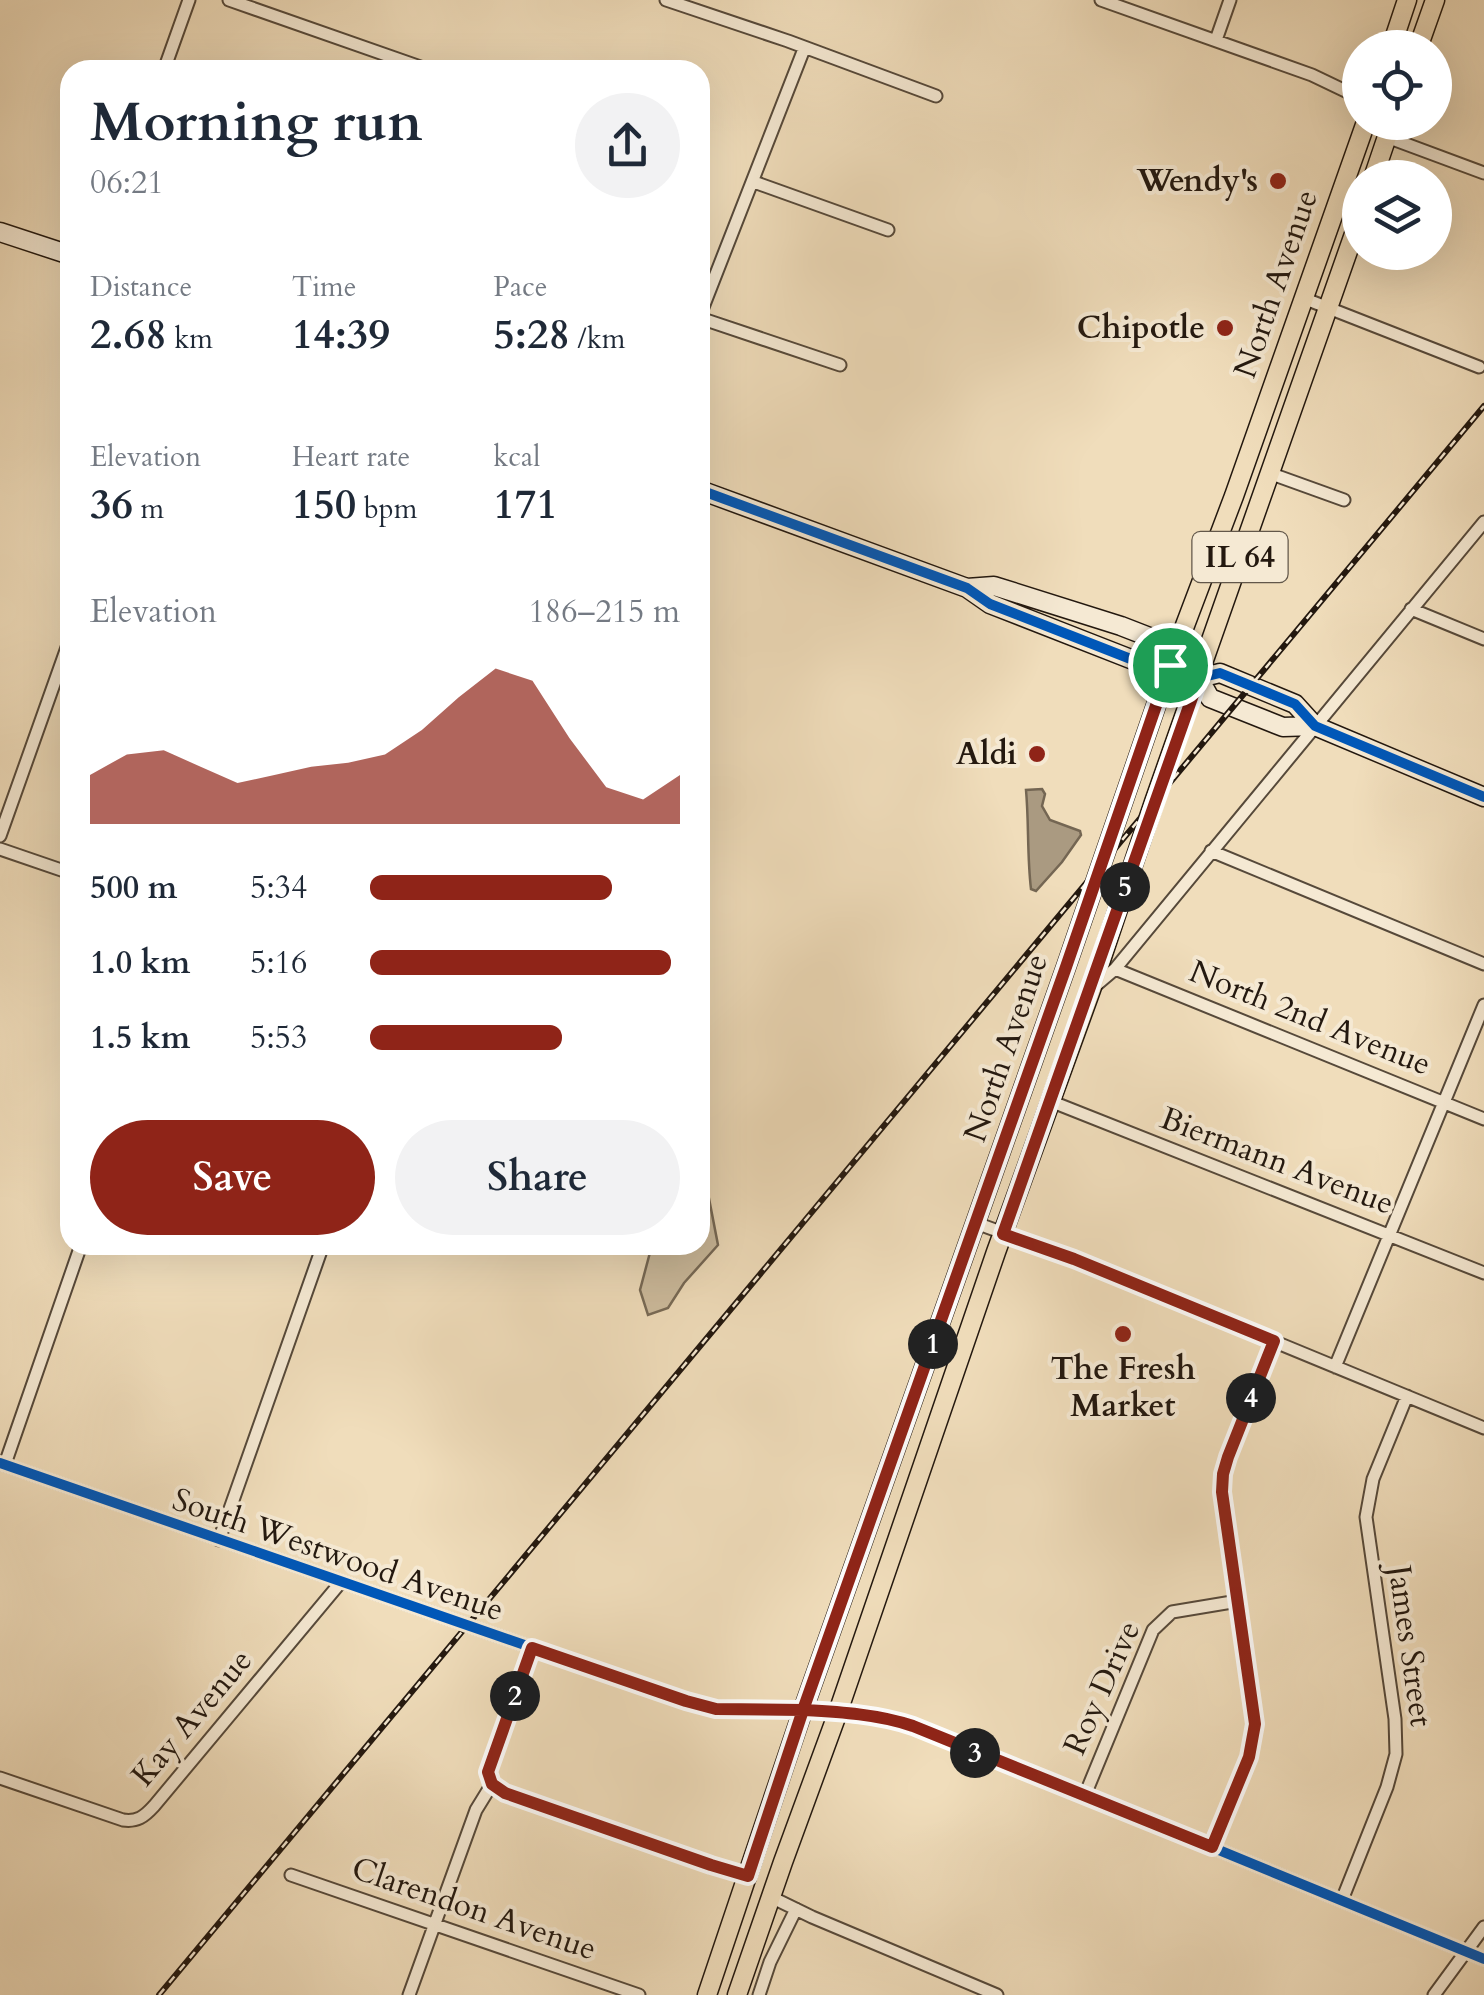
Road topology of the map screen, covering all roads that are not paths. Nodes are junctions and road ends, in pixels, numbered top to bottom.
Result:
1 (189, 0) edge
2 (229, 0) edge
3 (666, 0) edge
4 (1100, 0) edge
5 (1230, 0) edge
6 (1408, 0) edge
7 (1435, 0) edge
8 (1398, 30) edge
9 (1424, 30) edge
10 (1216, 40) junction
11 (804, 48) junction
12 (168, 60) edge
13 (400, 60) edge
14 (1342, 89) edge
15 (936, 96) dead end
16 (1360, 140) edge
17 (1412, 140) edge
18 (1484, 172) edge
19 (754, 182) junction
20 (888, 230) dead end
21 (0, 232) edge
22 (60, 252) edge
23 (1343, 270) edge
24 (710, 292) edge
25 (1303, 298) junction
26 (1330, 308) junction
27 (710, 320) edge
28 (840, 365) dead end
29 (1478, 368) dead end
30 (1269, 473) junction
31 (710, 494) edge
32 (1344, 500) dead end
33 (1484, 522) edge
34 (967, 588) junction
35 (1411, 608) junction
36 (1484, 638) edge
37 (1170, 665) junction
38 (60, 668) edge
39 (1199, 678) junction
40 (1314, 726) junction
41 (1484, 797) edge
42 (0, 836) edge
43 (0, 849) edge
44 (1211, 851) junction
45 (60, 870) edge
46 (1484, 964) edge
47 (1115, 969) junction
48 (1090, 990) junction
49 (1484, 1005) edge
50 (1050, 1101) junction
51 (1444, 1102) junction
52 (1484, 1119) edge
53 (976, 1223) junction
54 (1003, 1234) junction
55 (1390, 1234) junction
56 (78, 1255) edge
57 (319, 1255) edge
58 (1484, 1273) edge
59 (1274, 1341) junction
60 (1336, 1367) junction
61 (1407, 1396) junction
62 (1484, 1428) edge
63 (2, 1464) edge
64 (218, 1540) junction
65 (340, 1582) junction
66 (1238, 1601) junction
67 (532, 1648) junction
68 (803, 1710) junction
69 (838, 1712) junction
70 (0, 1778) edge
71 (492, 1784) junction
72 (1085, 1795) junction
73 (1212, 1847) junction
74 (291, 1875) dead end
75 (748, 1876) junction
76 (771, 1897) junction
77 (1342, 1900) junction
78 (796, 1910) junction
79 (434, 1926) junction
80 (1484, 1927) edge
81 (1466, 1952) junction
82 (1484, 1958) edge
83 (964, 1981) junction
84 (409, 1995) edge
85 (639, 1995) edge
86 (707, 1995) edge
87 (736, 1995) edge
88 (759, 1995) edge
89 (959, 1995) edge
90 (997, 1995) edge
91 (1434, 1995) edge

1 - 12 street
2 - 13 street
3 - 11 street
4 - 10 street
5 - 10 street
6 - 8 main road
7 - 9 main road
10 - 14 street
11 - 15 street
11 - 19 street
16 - 25 main road, North Avenue / IL 64
17 - 18 street
19 - 20 street
19 - 24 street
21 - 22 street
23 - 26 main road, North Avenue / IL 64
25 - 26 street
25 - 37 main road, North Avenue / IL 64
26 - 29 street
26 - 30 main road, North Avenue / IL 64
27 - 28 street
30 - 32 street
30 - 39 main road, North Avenue / IL 64
31 - 34 street
33 - 35 street
34 - 37 street
34 - 37 street
35 - 36 street
35 - 40 street
37 - 39 street
37 - 53 main road, North Avenue / IL 64
38 - 42 street
39 - 40 street
39 - 40 street
39 - 48 main road, North Avenue / IL 64
40 - 41 street
40 - 44 street
43 - 45 street
44 - 46 street
44 - 47 street
47 - 48 street
47 - 51 street, North 2nd Avenue
48 - 50 main road, North Avenue / IL 64
49 - 51 street
50 - 54 main road, North Avenue / IL 64
50 - 55 street, Biermann Avenue
51 - 52 street, North 2nd Avenue
51 - 55 street
53 - 54 street
53 - 68 main road, North Avenue / IL 64
54 - 59 street
54 - 69 main road, North Avenue / IL 64
55 - 58 street, Biermann Avenue
55 - 60 street
56 - 63 street
57 - 64 street
59 - 60 street
59 - 66 street
60 - 61 street
61 - 62 street
61 - 77 street, James Street
63 - 64 street, South Westwood Avenue
64 - 65 street, South Westwood Avenue
65 - 67 street, South Westwood Avenue
65 - 70 street, Kay Avenue
66 - 72 street, Roy Drive
66 - 73 street
67 - 68 street, South Westwood Avenue
67 - 71 street
68 - 69 street, South Westwood Avenue
68 - 75 main road, North Avenue / IL 64
69 - 72 street, South Westwood Avenue
69 - 76 main road, North Avenue / IL 64
71 - 75 street
71 - 79 street
72 - 73 street, South Westwood Avenue
73 - 77 street, South Westwood Avenue
74 - 79 street, Clarendon Avenue
75 - 86 main road, North Avenue / IL 64
76 - 78 street
76 - 87 main road, North Avenue / IL 64
77 - 81 street, South Westwood Avenue
78 - 83 street
78 - 88 street
79 - 84 street
79 - 85 street, Clarendon Avenue
80 - 81 street
81 - 82 street, South Westwood Avenue
81 - 91 street
83 - 89 street
83 - 90 street

